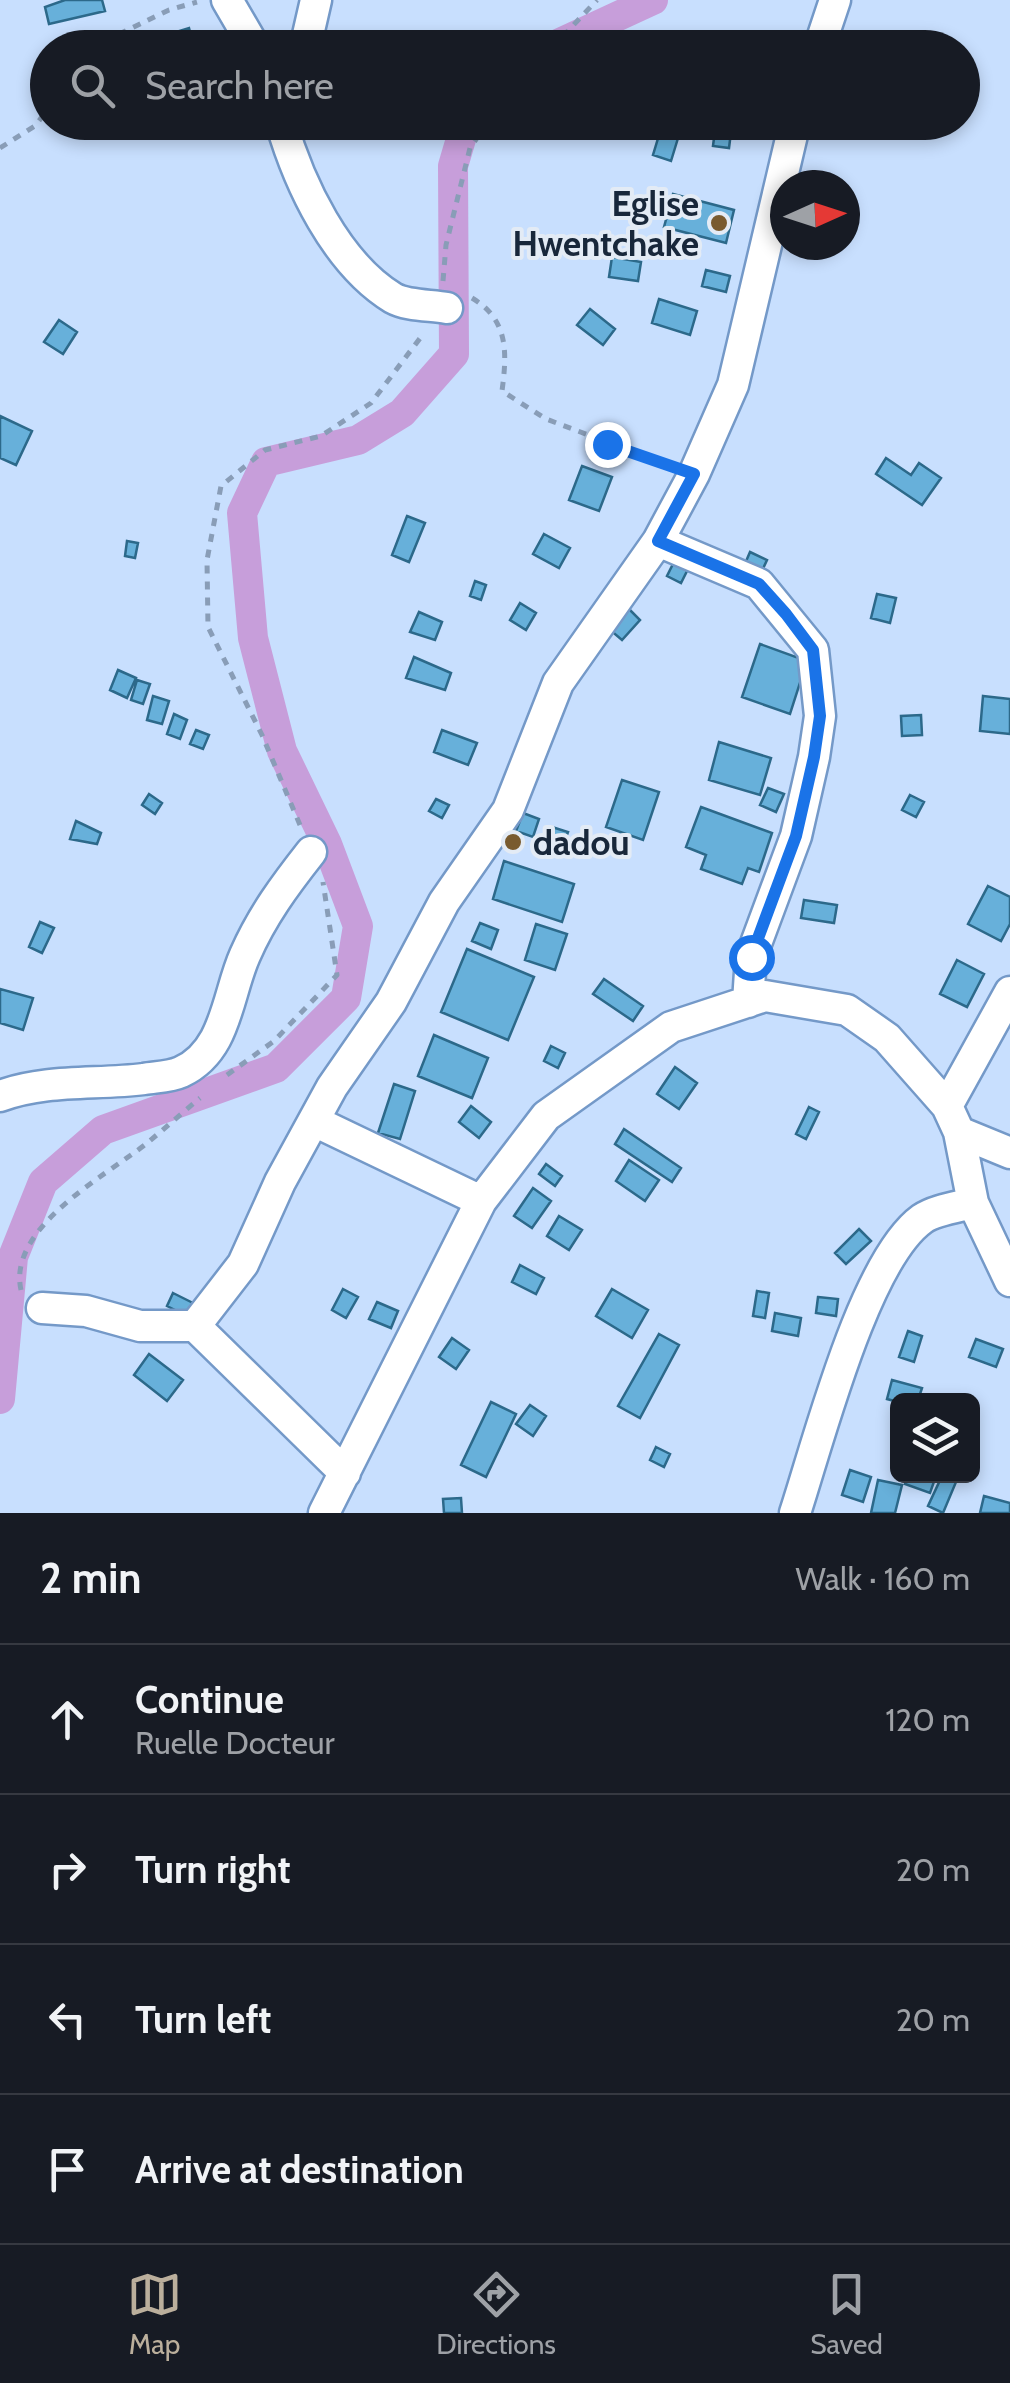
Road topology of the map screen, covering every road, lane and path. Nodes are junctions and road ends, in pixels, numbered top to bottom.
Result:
1 (205, 0) edge
2 (227, 0) edge
3 (316, 0) edge
4 (597, 0) edge
5 (835, 0) edge
6 (127, 30) edge
7 (247, 30) edge
8 (309, 30) edge
9 (570, 30) edge
10 (825, 30) edge
11 (30, 129) edge
12 (286, 140) edge
13 (292, 140) edge
14 (476, 140) edge
15 (792, 140) edge
16 (0, 148) edge
17 (290, 154) junction
18 (454, 293) junction
19 (694, 474) junction
20 (658, 541) junction
21 (311, 852) junction
22 (1010, 992) edge
23 (748, 1002) junction
24 (222, 1079) dead end
25 (209, 1090) dead end
26 (0, 1096) edge
27 (953, 1119) junction
28 (314, 1120) junction
29 (1010, 1154) edge
30 (482, 1201) junction
31 (973, 1202) junction
32 (1010, 1281) edge
33 (42, 1308) joint
34 (195, 1326) junction
35 (345, 1472) junction
36 (324, 1513) edge
37 (795, 1513) edge

1 - 6 path
2 - 7 street
3 - 8 street
4 - 9 path
5 - 10 street
11 - 16 path
12 - 17 street
13 - 17 street
14 - 18 path
15 - 19 street
17 - 18 street
18 - 19 path
18 - 21 path
19 - 20 street
20 - 23 street
20 - 28 street
21 - 24 path
21 - 26 street
22 - 27 street
23 - 27 street
23 - 30 street
25 - 33 path
27 - 29 street
27 - 31 street
28 - 30 street
28 - 34 street
30 - 35 street
31 - 32 street
31 - 37 street
33 - 34 street
34 - 35 street
35 - 36 street

